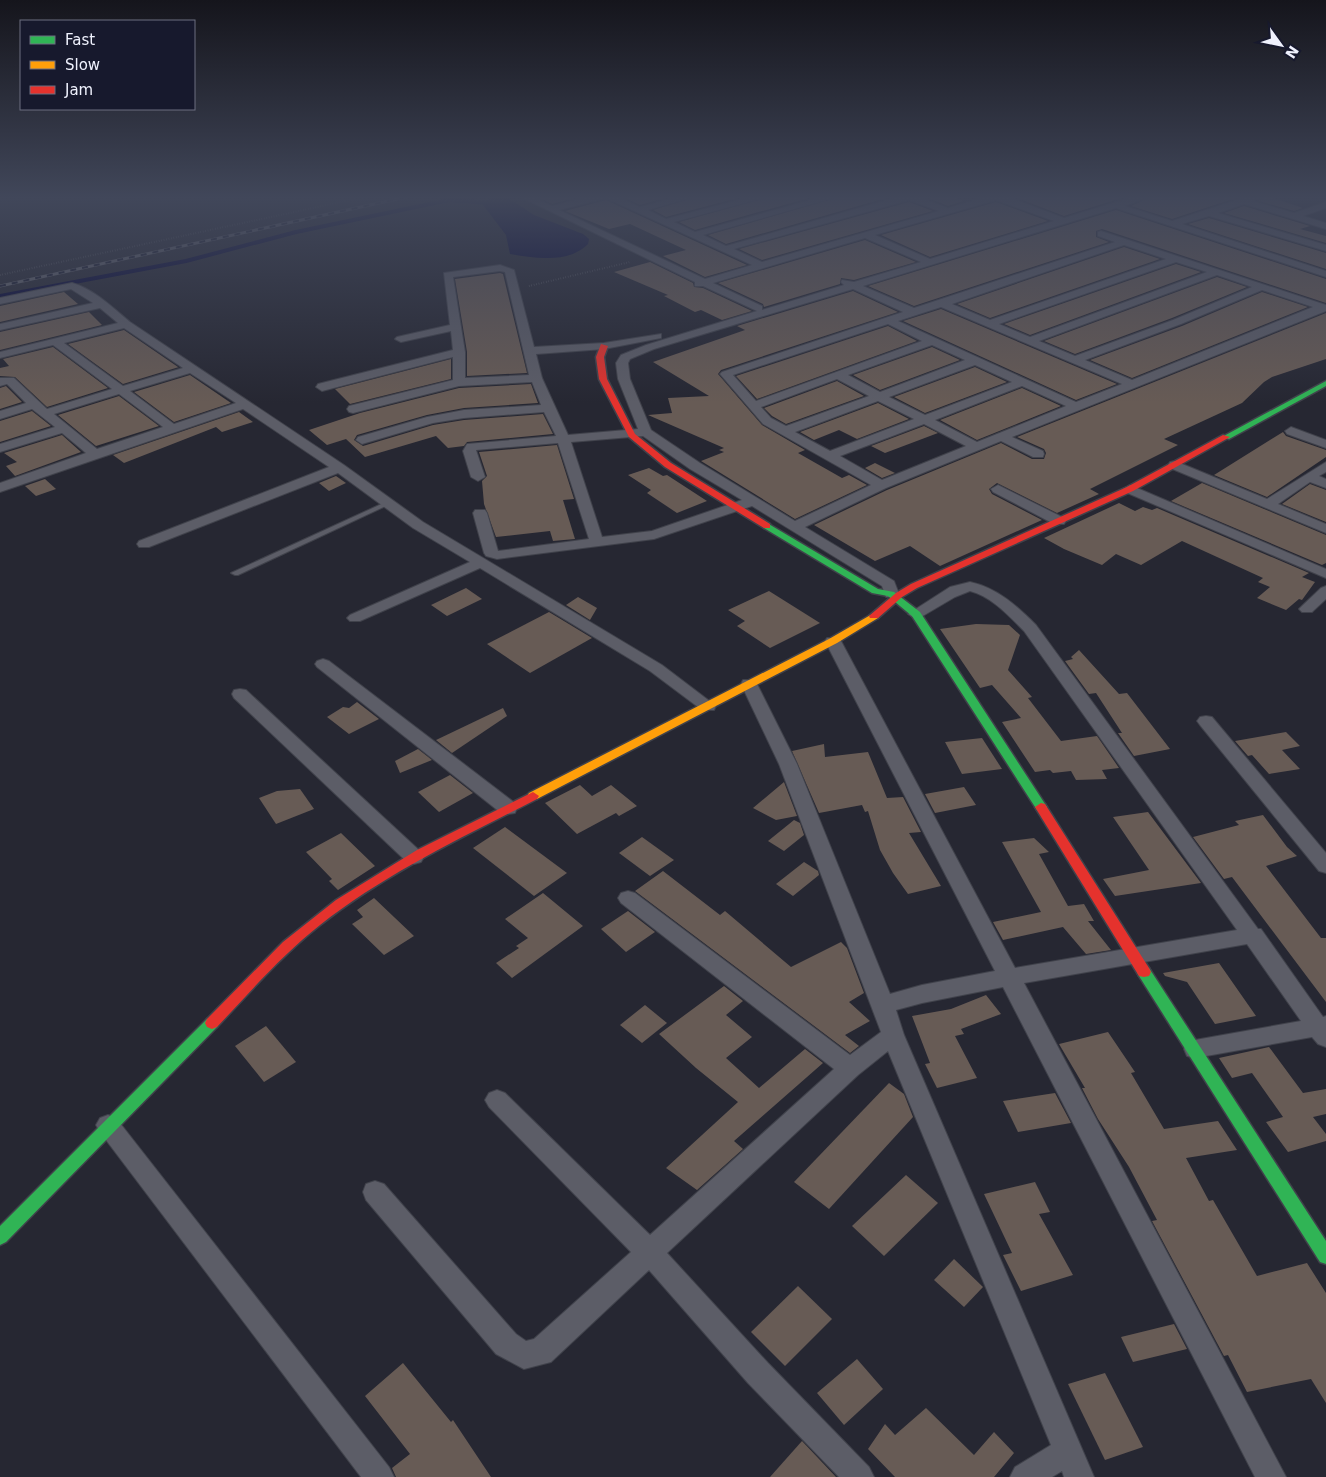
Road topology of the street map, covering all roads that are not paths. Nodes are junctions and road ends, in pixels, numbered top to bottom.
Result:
1 (660, 265) edge
2 (761, 265) edge
3 (910, 265) edge
4 (1056, 265) edge
5 (1157, 265) edge
6 (1197, 265) edge
7 (1298, 265) edge
8 (1217, 272) junction
9 (1326, 274) edge
10 (699, 284) junction
11 (851, 284) junction
12 (1260, 287) junction
13 (0, 301) edge
14 (102, 304) junction
15 (942, 304) junction
16 (758, 308) junction
17 (1324, 308) edge
18 (746, 311) junction
19 (914, 312) junction
20 (888, 320) junction
21 (992, 323) junction
22 (126, 324) junction
23 (0, 327) edge
24 (455, 327) junction
25 (401, 338) dead end
26 (1032, 340) junction
27 (932, 341) junction
28 (56, 342) junction
29 (646, 343) junction
30 (604, 346) junction
31 (528, 351) junction
32 (459, 352) junction
33 (0, 355) edge
34 (600, 358) junction
35 (625, 359) junction
36 (1075, 360) junction
37 (974, 361) junction
38 (190, 368) junction
39 (0, 372) edge
40 (838, 375) junction
41 (536, 378) junction
42 (5, 381) edge
43 (459, 382) junction
44 (1023, 382) junction
45 (1326, 383) edge
46 (1132, 384) junction
47 (322, 387) dead end
48 (120, 390) junction
49 (879, 396) junction
50 (34, 404) junction
51 (243, 405) junction
52 (753, 406) junction
53 (1075, 406) junction
54 (548, 408) junction
55 (353, 409) dead end
56 (46, 413) junction
57 (0, 415) edge
58 (924, 420) junction
59 (65, 428) junction
60 (172, 428) junction
61 (1291, 431) dead end
62 (646, 432) junction
63 (785, 432) junction
64 (630, 433) junction
65 (1000, 436) junction
66 (563, 438) junction
67 (362, 440) dead end
68 (1326, 444) edge
69 (976, 446) junction
70 (0, 448) edge
71 (95, 454) junction
72 (1038, 454) dead end
73 (829, 456) junction
74 (1175, 465) junction
75 (1326, 466) edge
76 (339, 468) junction
77 (1309, 477) junction
78 (478, 478) dead end
79 (881, 484) junction
80 (1326, 484) edge
81 (0, 488) edge
82 (998, 489) dead end
83 (1130, 489) junction
84 (752, 501) junction
85 (388, 503) junction
86 (1268, 504) junction
87 (734, 508) junction
88 (480, 513) dead end
89 (1059, 521) junction
90 (795, 526) junction
91 (1326, 529) edge
92 (597, 542) junction
93 (144, 544) dead end
94 (480, 563) junction
95 (235, 573) dead end
96 (1326, 574) edge
97 (1326, 590) edge
98 (894, 596) junction
99 (1308, 610) dead end
100 (916, 614) junction
101 (354, 618) dead end
102 (833, 641) junction
103 (323, 664) dead end
104 (749, 684) junction
105 (240, 694) dead end
106 (708, 706) junction
107 (1206, 721) dead end
108 (508, 808) junction
109 (414, 857) junction
110 (1326, 866) edge
111 (628, 898) dead end
112 (1254, 935) junction
113 (1134, 957) junction
114 (1009, 979) junction
115 (883, 1005) junction
116 (1323, 1030) edge
117 (893, 1035) junction
118 (1195, 1049) junction
119 (850, 1068) junction
120 (497, 1100) dead end
121 (108, 1125) junction
122 (375, 1192) dead end
123 (0, 1236) edge
124 (650, 1253) junction
125 (1326, 1256) edge
126 (1068, 1451) junction
127 (379, 1477) edge
128 (859, 1477) edge
129 (1025, 1477) edge
130 (1080, 1477) edge
131 (1271, 1477) edge

1 - 10 street
2 - 10 street
3 - 11 street
4 - 15 street
5 - 21 street
6 - 8 street
7 - 9 street
8 - 12 street
8 - 26 street
10 - 16 street
10 - 18 street
11 - 16 street
11 - 19 street
11 - 29 street
12 - 17 street
12 - 36 street
13 - 14 street
14 - 22 street
14 - 23 street
15 - 19 street
15 - 21 street
16 - 18 street
17 - 46 street
18 - 29 street
19 - 20 street
20 - 27 street
20 - 52 street
21 - 26 street
22 - 28 street
22 - 38 street
24 - 25 street
24 - 31 street
24 - 32 street
26 - 36 street
27 - 37 street
27 - 40 street
28 - 33 street
28 - 48 street
29 - 30 street
29 - 35 street
30 - 31 street
30 - 34 street
31 - 41 street
32 - 43 street
32 - 47 street
34 - 35 street
34 - 64 street
35 - 62 street
36 - 46 street
37 - 44 street
37 - 49 street
38 - 48 street
38 - 51 street
39 - 42 street
40 - 49 street
40 - 52 street
41 - 43 street
41 - 54 street
42 - 50 street
43 - 55 street
44 - 53 street
44 - 58 street
45 - 74 street
46 - 53 street
48 - 56 street
48 - 60 street
49 - 58 street
49 - 63 street
50 - 56 street
50 - 57 street
51 - 60 street
51 - 76 street
52 - 63 street
53 - 65 street
54 - 66 street
54 - 67 street
56 - 59 street
58 - 69 street
58 - 73 street
59 - 70 street
59 - 71 street
60 - 71 street
61 - 68 street
62 - 64 street
62 - 84 street
63 - 73 street
64 - 66 street
64 - 87 street
65 - 69 street
65 - 72 street
66 - 78 street
66 - 92 street
69 - 79 street
71 - 81 street
73 - 79 street
74 - 83 street
74 - 86 street
75 - 77 street
76 - 85 street
76 - 93 street
77 - 80 street
77 - 86 street
79 - 90 street
82 - 89 street
83 - 89 street
83 - 96 street
84 - 87 street
84 - 90 street
85 - 94 street
85 - 95 lane
86 - 91 street
87 - 92 street
87 - 98 street
88 - 92 street
89 - 98 street
90 - 98 street
94 - 101 street
94 - 106 street
97 - 99 street
98 - 100 street
98 - 102 street
100 - 112 street
100 - 113 street
102 - 104 street
102 - 114 street
103 - 108 street
104 - 106 street
104 - 115 street
105 - 109 street
106 - 108 street
107 - 110 street
108 - 109 street
109 - 121 street
111 - 119 street
112 - 113 street
112 - 116 street
113 - 114 street
113 - 118 street
114 - 115 street
114 - 131 street
115 - 117 street
116 - 118 street
117 - 119 street
117 - 126 street
118 - 125 street
119 - 124 street
120 - 124 street
121 - 123 street
121 - 127 street
122 - 124 street
124 - 128 street
126 - 129 street
126 - 130 street

